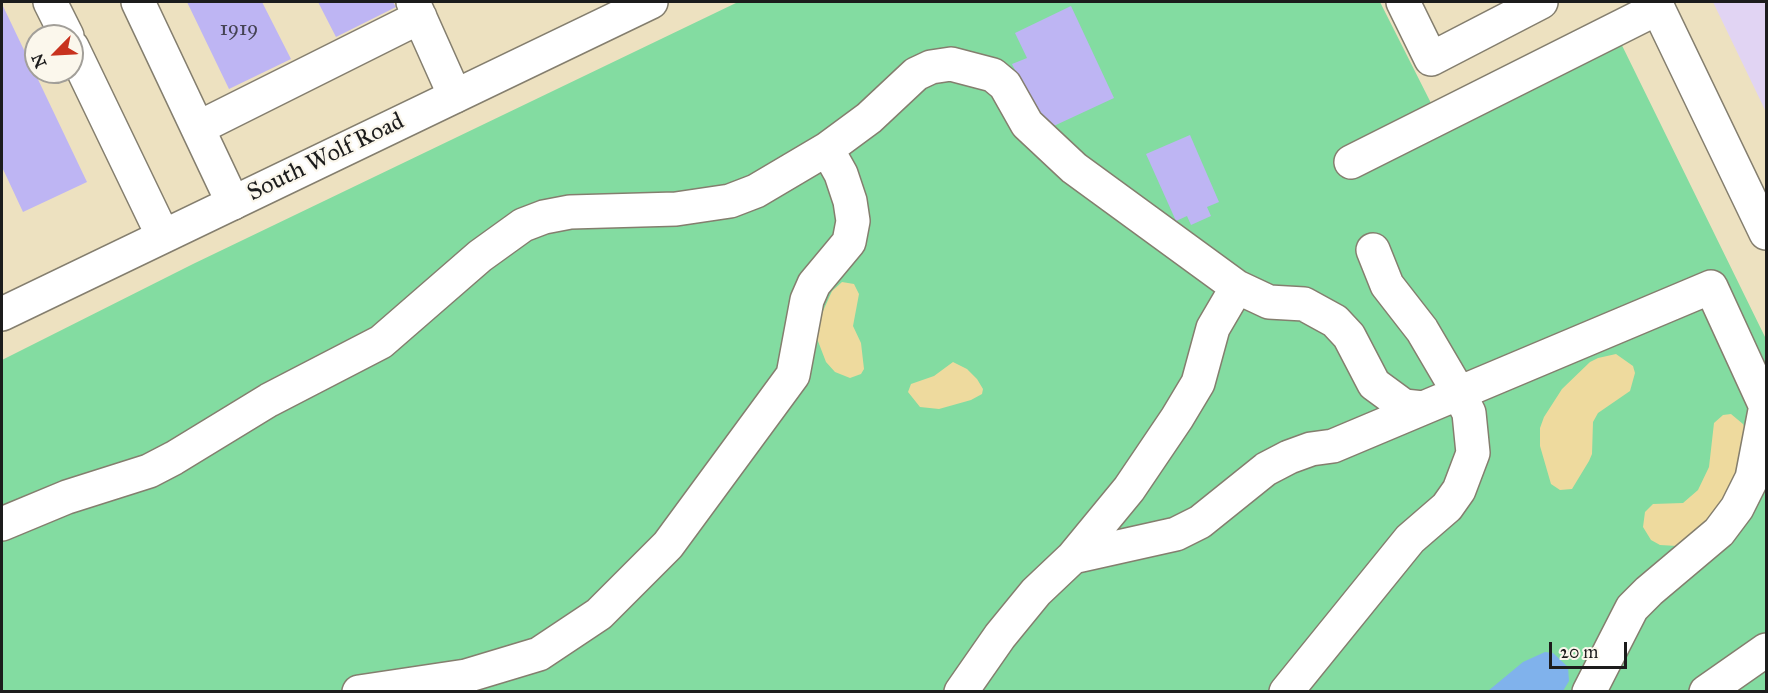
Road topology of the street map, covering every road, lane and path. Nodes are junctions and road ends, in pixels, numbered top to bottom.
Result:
1 (50, 2) edge
2 (138, 2) edge
3 (651, 2) edge
4 (1402, 2) edge
5 (1541, 2) edge
6 (1656, 5) edge
7 (416, 9) edge
8 (61, 24) edge
9 (84, 72) edge
10 (455, 96) junction
11 (198, 128) junction
12 (827, 149) junction
13 (1352, 162) dead end
14 (233, 203) junction
15 (1767, 233) edge
16 (163, 236) junction
17 (1373, 250) dead end
18 (1237, 286) junction
19 (2, 314) edge
20 (1374, 384) junction
21 (1460, 393) junction
22 (1766, 406) edge
23 (1423, 408) junction
24 (1342, 442) junction
25 (2, 524) edge
26 (1073, 557) junction
27 (1767, 650) edge
28 (359, 692) edge
29 (962, 692) edge
30 (1286, 692) edge
31 (1589, 692) edge
32 (1706, 692) edge

1 - 8 main road
2 - 11 main road
3 - 10 main road, South Wolf Road
4 - 5 main road
6 - 13 main road
6 - 15 main road
7 - 10 main road
7 - 11 main road
9 - 16 main road
10 - 14 main road, South Wolf Road
11 - 14 main road
12 - 18 main road
12 - 25 main road
12 - 28 main road
14 - 16 main road, South Wolf Road
16 - 19 main road, South Wolf Road
17 - 21 main road
18 - 20 main road
18 - 26 main road
20 - 23 main road
20 - 24 main road
21 - 22 main road
21 - 23 main road
21 - 30 main road
22 - 31 main road
23 - 24 main road
24 - 26 main road
26 - 29 main road
27 - 32 main road

